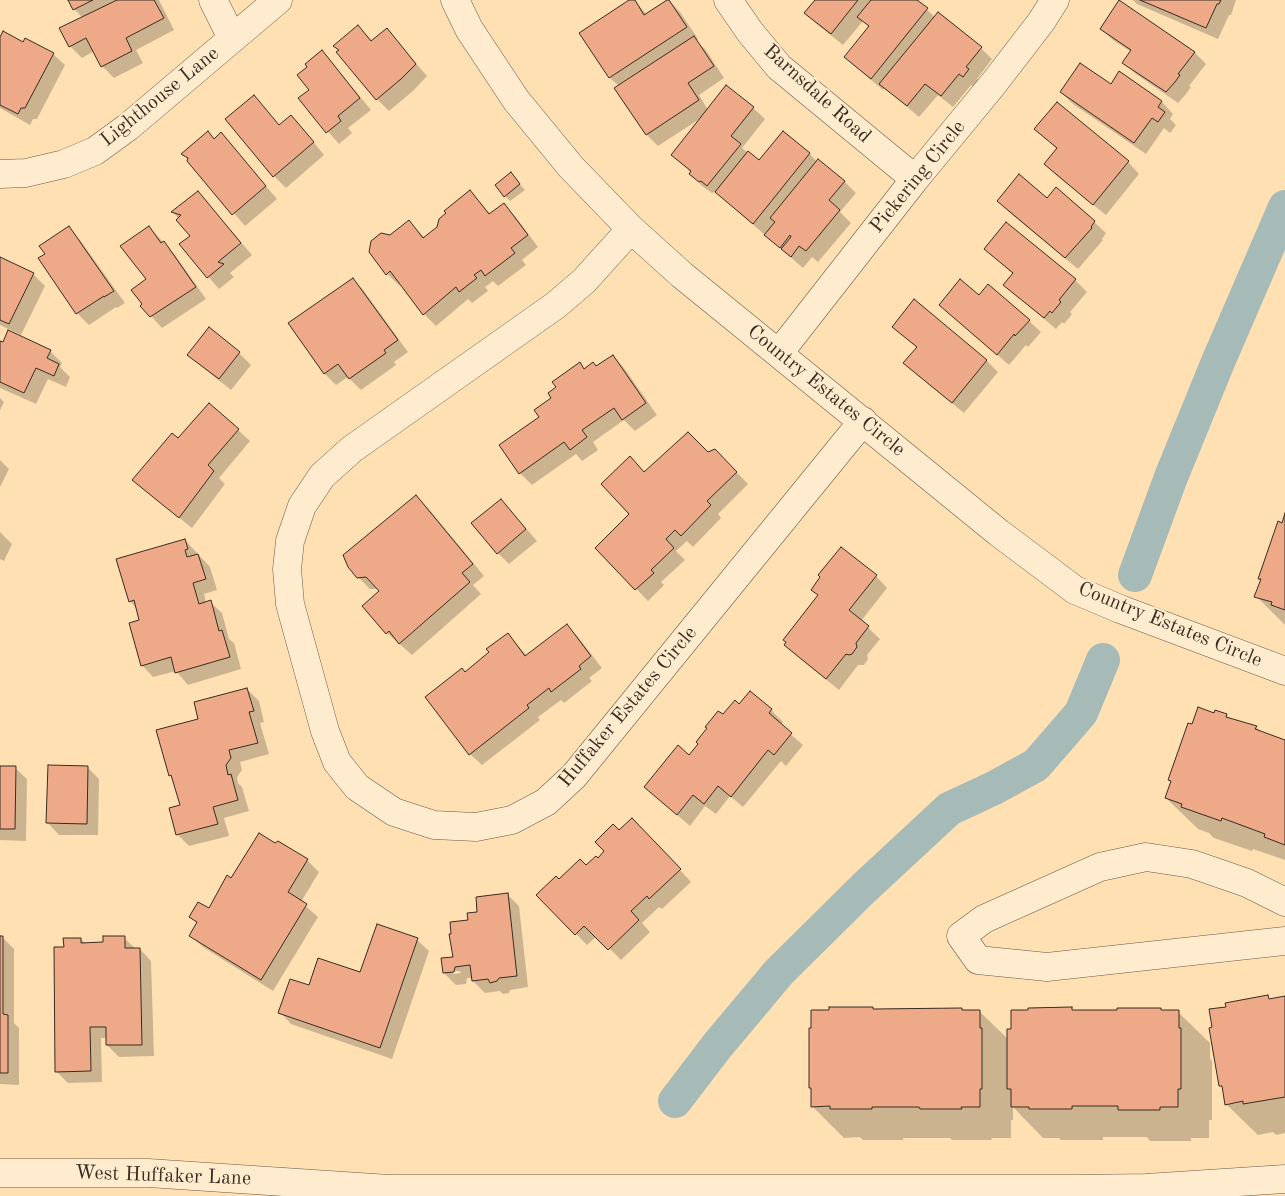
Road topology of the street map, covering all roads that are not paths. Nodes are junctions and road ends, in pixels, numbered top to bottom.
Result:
1 (213, 0) edge
2 (278, 0) edge
3 (455, 0) edge
4 (728, 0) edge
5 (1056, 0) edge
6 (232, 38) junction
7 (0, 174) edge
8 (915, 179) junction
9 (631, 229) junction
10 (779, 352) junction
11 (863, 421) junction
12 (1285, 670) edge
13 (1285, 902) edge
14 (1285, 942) edge
15 (0, 1173) edge
16 (1285, 1179) edge
17 (607, 1192) edge
18 (1080, 1193) edge

1 - 6 street
2 - 6 street, Lighthouse Lane
3 - 9 street, Country Estates Circle
4 - 8 street, Barnsdale Road
5 - 8 street, Pickering Circle
6 - 7 street, Lighthouse Lane
8 - 10 street, Pickering Circle
9 - 10 street, Country Estates Circle
9 - 11 street, Huffaker Estates Circle
10 - 11 street, Country Estates Circle
11 - 12 street, Country Estates Circle
13 - 14 street
15 - 17 street, West Huffaker Lane
16 - 18 street, West Huffaker Lane
17 - 18 street, West Huffaker Lane

